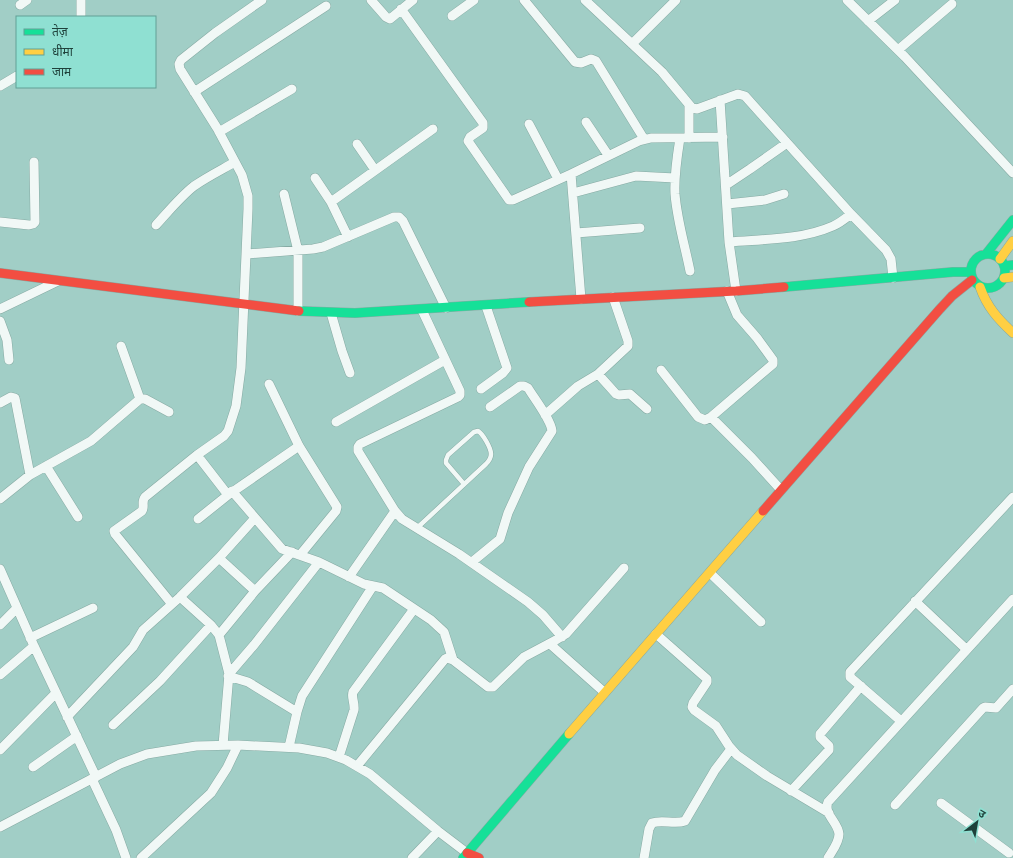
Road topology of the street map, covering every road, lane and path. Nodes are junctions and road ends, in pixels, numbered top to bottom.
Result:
1 (81, 0) edge
2 (262, 0) edge
3 (371, 0) edge
4 (413, 0) edge
5 (474, 0) edge
6 (524, 0) edge
7 (676, 0) edge
8 (847, 0) edge
9 (895, 0) edge
10 (587, 1) edge
11 (952, 4) dead end
12 (326, 6) dead end
13 (401, 9) junction
14 (81, 16) edge
15 (452, 16) dead end
16 (868, 21) junction
17 (632, 44) junction
18 (898, 50) junction
19 (16, 77) edge
20 (0, 86) edge
21 (292, 89) dead end
22 (194, 92) junction
23 (720, 100) junction
24 (690, 106) junction
25 (586, 122) dead end
26 (529, 124) dead end
27 (433, 129) dead end
28 (219, 132) junction
29 (723, 137) junction
30 (680, 138) junction
31 (690, 138) junction
32 (644, 139) junction
33 (787, 143) junction
34 (358, 144) dead end
35 (608, 155) junction
36 (34, 162) dead end
37 (235, 162) junction
38 (375, 170) junction
39 (1013, 173) edge
40 (571, 174) junction
41 (314, 178) dead end
42 (675, 178) junction
43 (558, 179) junction
44 (726, 185) junction
45 (573, 193) junction
46 (284, 194) dead end
47 (784, 194) dead end
48 (331, 202) junction
49 (727, 204) junction
50 (851, 214) junction
51 (1013, 220) edge
52 (0, 222) edge
53 (156, 225) dead end
54 (640, 228) dead end
55 (576, 233) junction
56 (348, 237) junction
57 (1013, 241) edge
58 (729, 242) junction
59 (298, 251) junction
60 (247, 254) junction
61 (986, 254) junction
62 (1006, 264) edge
63 (690, 271) dead end
64 (0, 273) edge
65 (971, 276) junction
66 (894, 278) junction
67 (1008, 278) edge
68 (58, 281) junction
69 (980, 287) junction
70 (990, 289) junction
71 (732, 291) junction
72 (613, 297) junction
73 (581, 299) junction
74 (243, 305) junction
75 (486, 306) junction
76 (446, 308) junction
77 (0, 309) edge
78 (422, 310) junction
79 (298, 311) junction
80 (331, 313) junction
81 (0, 321) edge
82 (1013, 322) edge
83 (1013, 333) edge
84 (121, 346) dead end
85 (8, 360) dead end
86 (445, 360) junction
87 (661, 370) dead end
88 (350, 373) dead end
89 (598, 374) junction
90 (269, 384) dead end
91 (480, 389) dead end
92 (140, 399) junction
93 (0, 403) edge
94 (490, 407) dead end
95 (647, 409) dead end
96 (169, 412) dead end
97 (545, 415) junction
98 (711, 417) junction
99 (336, 422) dead end
100 (299, 446) junction
101 (197, 455) junction
102 (46, 466) junction
103 (30, 475) junction
104 (464, 484) junction
105 (781, 490) junction
106 (230, 493) junction
107 (1013, 497) edge
108 (0, 499) edge
109 (395, 511) junction
110 (78, 517) dead end
111 (255, 518) junction
112 (198, 519) dead end
113 (416, 528) junction
114 (296, 554) junction
115 (219, 558) junction
116 (319, 562) junction
117 (472, 562) junction
118 (624, 568) dead end
119 (0, 569) edge
120 (710, 573) junction
121 (349, 577) junction
122 (3, 584) edge
123 (373, 586) junction
124 (255, 591) junction
125 (180, 597) junction
126 (1013, 599) edge
127 (915, 601) junction
128 (171, 603) junction
129 (17, 608) junction
130 (93, 608) dead end
131 (414, 609) junction
132 (761, 622) dead end
133 (212, 624) junction
134 (0, 626) edge
135 (656, 634) junction
136 (219, 636) junction
137 (562, 637) junction
138 (32, 642) junction
139 (550, 644) junction
140 (966, 649) junction
141 (453, 660) junction
142 (0, 675) edge
143 (229, 675) junction
144 (861, 686) junction
145 (1013, 689) edge
146 (604, 692) junction
147 (56, 693) junction
148 (297, 712) junction
149 (67, 717) junction
150 (901, 721) junction
151 (114, 725) dead end
152 (77, 736) junction
153 (238, 745) junction
154 (223, 746) junction
155 (289, 747) junction
156 (731, 749) junction
157 (0, 750) edge
158 (339, 757) junction
159 (357, 766) junction
160 (33, 767) dead end
161 (94, 778) junction
162 (791, 791) junction
163 (942, 803) dead end
164 (895, 805) dead end
165 (829, 814) junction
166 (0, 827) edge
167 (438, 831) junction
168 (1010, 852) edge
169 (465, 856) edge
170 (126, 858) edge
171 (141, 858) edge
172 (412, 858) edge
173 (479, 858) edge
174 (644, 858) edge
175 (828, 858) edge

1 - 14 street
2 - 22 street
3 - 13 street
4 - 13 street
5 - 15 street
6 - 32 street
7 - 17 street
8 - 16 street
9 - 16 street
10 - 17 street
11 - 18 street
12 - 22 street
13 - 43 street
16 - 18 street
17 - 24 street
18 - 39 street
19 - 20 street
21 - 28 street
22 - 28 street
23 - 24 street
23 - 29 street
23 - 33 street
24 - 31 street
25 - 35 street
26 - 43 street
27 - 38 street
28 - 37 street
29 - 31 street
29 - 44 street
30 - 31 street
30 - 32 street
30 - 42 street
32 - 35 street
33 - 44 street
33 - 50 street
34 - 38 street
35 - 40 street
36 - 52 street
37 - 53 street
37 - 60 street
38 - 48 street
40 - 43 street
40 - 45 street
41 - 48 street
42 - 45 street
42 - 63 street
44 - 49 street
45 - 55 street
46 - 59 street
47 - 49 street
48 - 56 street
49 - 58 street
50 - 58 street
50 - 66 street
51 - 61 main road
54 - 55 street
55 - 73 street
56 - 59 street
56 - 76 street
57 - 62 main road
58 - 71 street
59 - 60 street
59 - 79 street
60 - 74 street
61 - 62 main road
61 - 65 main road
62 - 67 main road
64 - 68 main road
65 - 66 main road
65 - 69 main road
65 - 105 main road
66 - 71 main road
67 - 70 main road
68 - 74 main road
68 - 77 street
69 - 70 main road
69 - 83 main road
70 - 82 main road
71 - 72 main road
71 - 98 street
72 - 73 main road
72 - 89 street
73 - 75 main road
74 - 79 main road
74 - 101 street
75 - 76 main road
75 - 91 street
76 - 78 main road
78 - 80 main road
78 - 86 street
79 - 80 main road
80 - 88 street
81 - 85 street
84 - 92 street
86 - 99 street
86 - 109 street
87 - 98 street
89 - 95 street
89 - 97 street
90 - 100 street
92 - 96 street
92 - 102 street
93 - 103 street
94 - 97 street
97 - 117 street
98 - 105 street
100 - 106 street
100 - 114 street
101 - 106 street
101 - 128 street
102 - 103 street
102 - 110 street
103 - 108 street
104 - 104 lane
104 - 113 lane
105 - 120 main road
106 - 111 street
106 - 112 street
107 - 127 street
109 - 113 street
109 - 121 street
111 - 114 street
111 - 115 street
113 - 117 street
114 - 116 street
114 - 124 street
115 - 124 street
115 - 125 street
116 - 121 street
116 - 143 street
117 - 137 street
118 - 137 street
119 - 122 street
120 - 132 street
120 - 135 main road
121 - 123 street
122 - 129 street
123 - 131 street
123 - 148 street
124 - 136 street
125 - 128 street
125 - 133 street
126 - 140 street
127 - 140 street
127 - 144 street
128 - 149 street
129 - 134 street
129 - 138 street
130 - 138 street
131 - 141 street
131 - 158 street
133 - 136 street
133 - 151 street
135 - 146 main road
135 - 156 street
136 - 143 street
137 - 139 street
138 - 142 street
138 - 147 street
139 - 141 street
139 - 146 street
140 - 150 street
141 - 159 street
143 - 148 street
143 - 154 street
144 - 150 street
144 - 162 street
145 - 164 street
146 - 169 main road
147 - 149 street
147 - 157 street
148 - 155 street
149 - 152 street
150 - 165 street
152 - 160 street
152 - 161 street
153 - 154 street
153 - 155 street
153 - 171 street
154 - 161 street
155 - 158 street
156 - 162 street
156 - 174 street
158 - 159 street
159 - 167 street
161 - 166 street
161 - 170 street
162 - 165 street
163 - 168 street
165 - 175 street
167 - 169 street
167 - 172 street
169 - 173 main road

